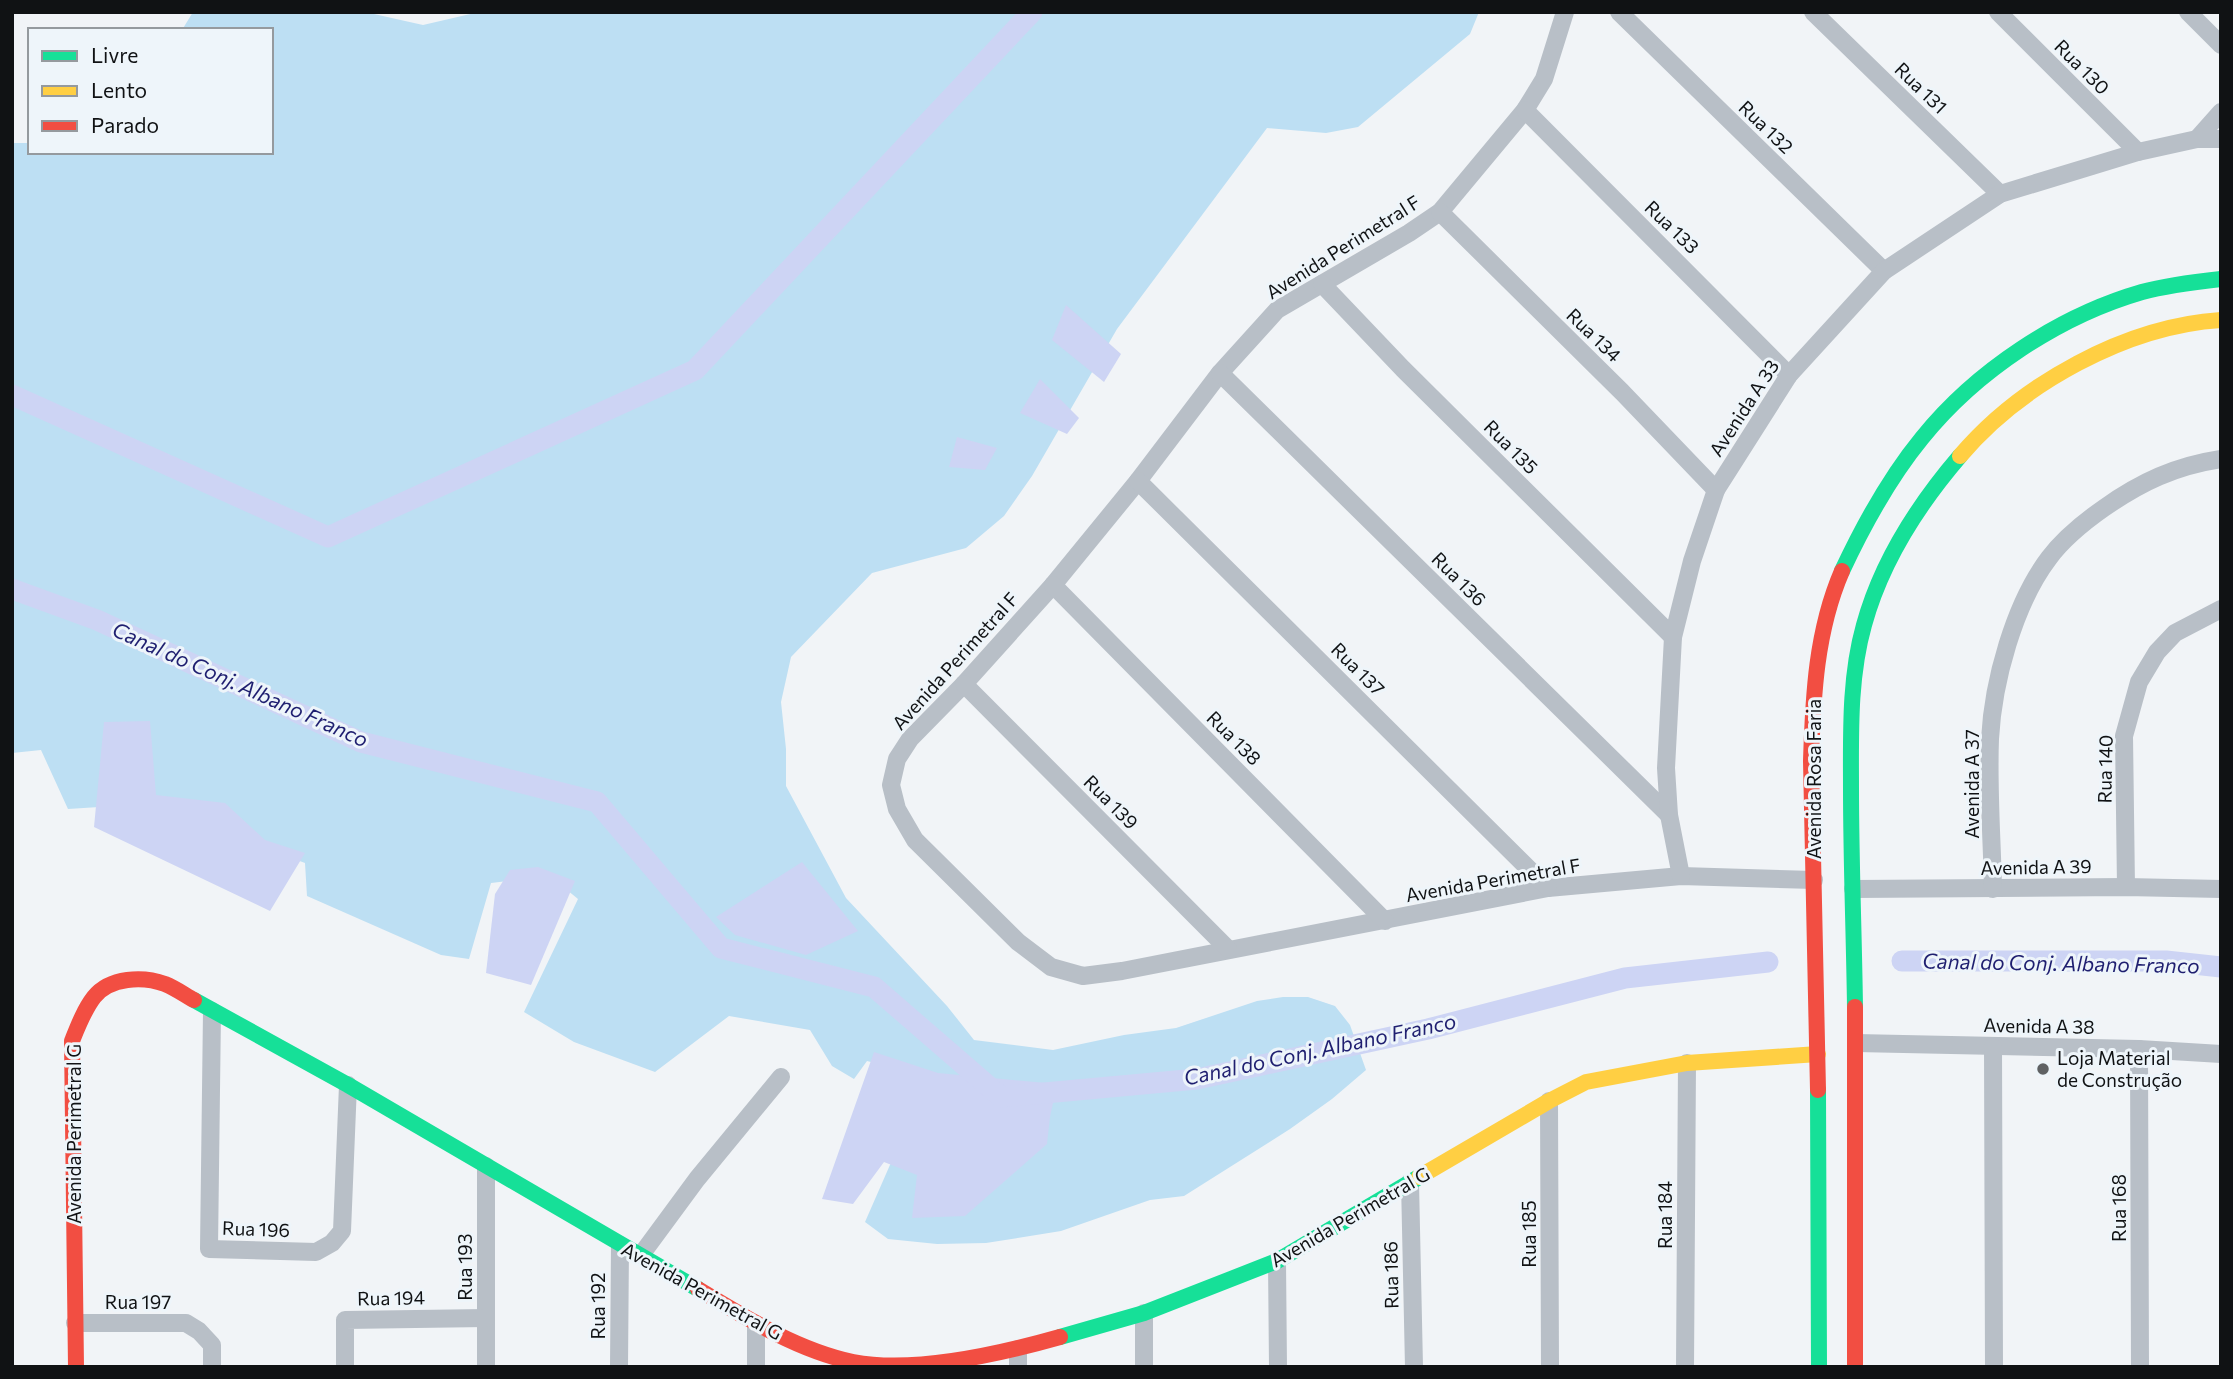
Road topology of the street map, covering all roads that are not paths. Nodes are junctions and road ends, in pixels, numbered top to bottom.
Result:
1 (1565, 12) edge
2 (1619, 12) edge
3 (1813, 12) edge
4 (1997, 12) edge
5 (2188, 12) edge
6 (2221, 45) edge
7 (1525, 110) junction
8 (2221, 112) edge
9 (2197, 139) junction
10 (2221, 139) edge
11 (2138, 152) junction
12 (2000, 194) junction
13 (1440, 212) junction
14 (1884, 271) junction
15 (2221, 279) edge
16 (1322, 284) junction
17 (2221, 320) edge
18 (1220, 373) junction
19 (1789, 374) junction
20 (2221, 459) edge
21 (1138, 481) junction
22 (1716, 490) junction
23 (1053, 585) junction
24 (2221, 609) edge
25 (1673, 637) junction
26 (964, 684) junction
27 (1831, 761) junction
28 (1669, 815) junction
29 (1681, 876) junction
30 (1814, 880) junction
31 (2126, 887) junction
32 (1548, 888) junction
33 (1853, 889) junction
34 (1993, 889) junction
35 (2221, 889) edge
36 (1385, 921) junction
37 (1228, 949) junction
38 (212, 1011) junction
39 (1856, 1043) junction
40 (1993, 1047) junction
41 (2139, 1049) junction
42 (1818, 1054) junction
43 (2221, 1054) edge
44 (1687, 1063) junction
45 (781, 1077) dead end
46 (348, 1085) junction
47 (1549, 1101) junction
48 (486, 1166) junction
49 (1410, 1182) junction
50 (620, 1245) junction
51 (641, 1255) junction
52 (1278, 1261) junction
53 (1144, 1313) junction
54 (486, 1318) junction
55 (75, 1323) junction
56 (756, 1324) junction
57 (1018, 1358) edge
58 (886, 1366) edge
59 (75, 1367) edge
60 (212, 1367) edge
61 (345, 1367) edge
62 (486, 1367) edge
63 (619, 1367) edge
64 (756, 1367) edge
65 (1144, 1367) edge
66 (1278, 1367) edge
67 (1414, 1367) edge
68 (1550, 1367) edge
69 (1685, 1367) edge
70 (1819, 1367) edge
71 (1855, 1367) edge
72 (1994, 1367) edge
73 (2140, 1367) edge

1 - 7 street, Avenida Perimetral F
2 - 14 street, Rua 132
3 - 12 street, Rua 131
4 - 11 street, Rua 130
5 - 6 street
7 - 13 street, Avenida Perimetral F
7 - 19 street, Rua 133
8 - 9 street
9 - 10 street, Avenida A 33
9 - 11 street, Avenida A 33
11 - 12 street, Avenida A 33
12 - 14 street, Avenida A 33
13 - 16 street, Avenida Perimetral F
13 - 22 street, Rua 134
14 - 19 street, Avenida A 33
15 - 27 street, Avenida Rosa Faria
16 - 18 street, Avenida Perimetral F
16 - 25 street, Rua 135
17 - 27 street, Avenida Rosa Faria
18 - 21 street, Avenida Perimetral F
18 - 28 street, Rua 136
19 - 22 street, Avenida A 33
20 - 34 street, Avenida A 37
21 - 23 street, Avenida Perimetral F
21 - 32 street, Rua 137
22 - 25 street, Avenida A 33
23 - 26 street, Avenida Perimetral F
23 - 36 street, Rua 138
24 - 31 street, Rua 140
25 - 28 street, Avenida A 33
26 - 37 street, Rua 139
26 - 37 street, Avenida Perimetral F
27 - 30 street, Avenida Rosa Faria
27 - 33 street, Avenida Rosa Faria
28 - 29 street, Avenida A 33
29 - 30 street, Avenida Perimetral F
29 - 32 street, Avenida Perimetral F
30 - 42 street, Avenida Rosa Faria
31 - 34 street, Avenida A 39
31 - 35 street, Avenida A 39
32 - 36 street, Avenida Perimetral F
33 - 34 street, Avenida A 39
33 - 39 street, Avenida Rosa Faria
36 - 37 street, Avenida Perimetral F
38 - 46 street, Avenida Perimetral G
38 - 46 street, Rua 196
38 - 55 street, Avenida Perimetral G
39 - 40 street, Avenida A 38
39 - 71 street, Avenida Rosa Faria
40 - 41 street, Avenida A 38
40 - 72 street
41 - 43 street, Avenida A 38
41 - 73 street, Rua 168
42 - 44 street, Avenida Perimetral G
42 - 70 street, Avenida Rosa Faria
44 - 47 street, Avenida Perimetral G
44 - 69 street, Rua 184
45 - 51 street
46 - 48 street, Avenida Perimetral G
47 - 49 street, Avenida Perimetral G
47 - 68 street, Rua 185
48 - 50 street, Avenida Perimetral G
48 - 54 street, Rua 193
49 - 52 street, Avenida Perimetral G
49 - 67 street, Rua 186
50 - 51 street, Avenida Perimetral G
50 - 63 street, Rua 192
51 - 56 street, Avenida Perimetral G
52 - 53 street, Avenida Perimetral G
52 - 66 street
53 - 57 street, Avenida Perimetral G
53 - 65 street
54 - 61 street, Rua 194
54 - 62 street, Rua 193
55 - 59 street, Avenida Perimetral G
55 - 60 street, Rua 197
56 - 58 street, Avenida Perimetral G
56 - 64 street
57 - 58 street, Avenida Perimetral G

